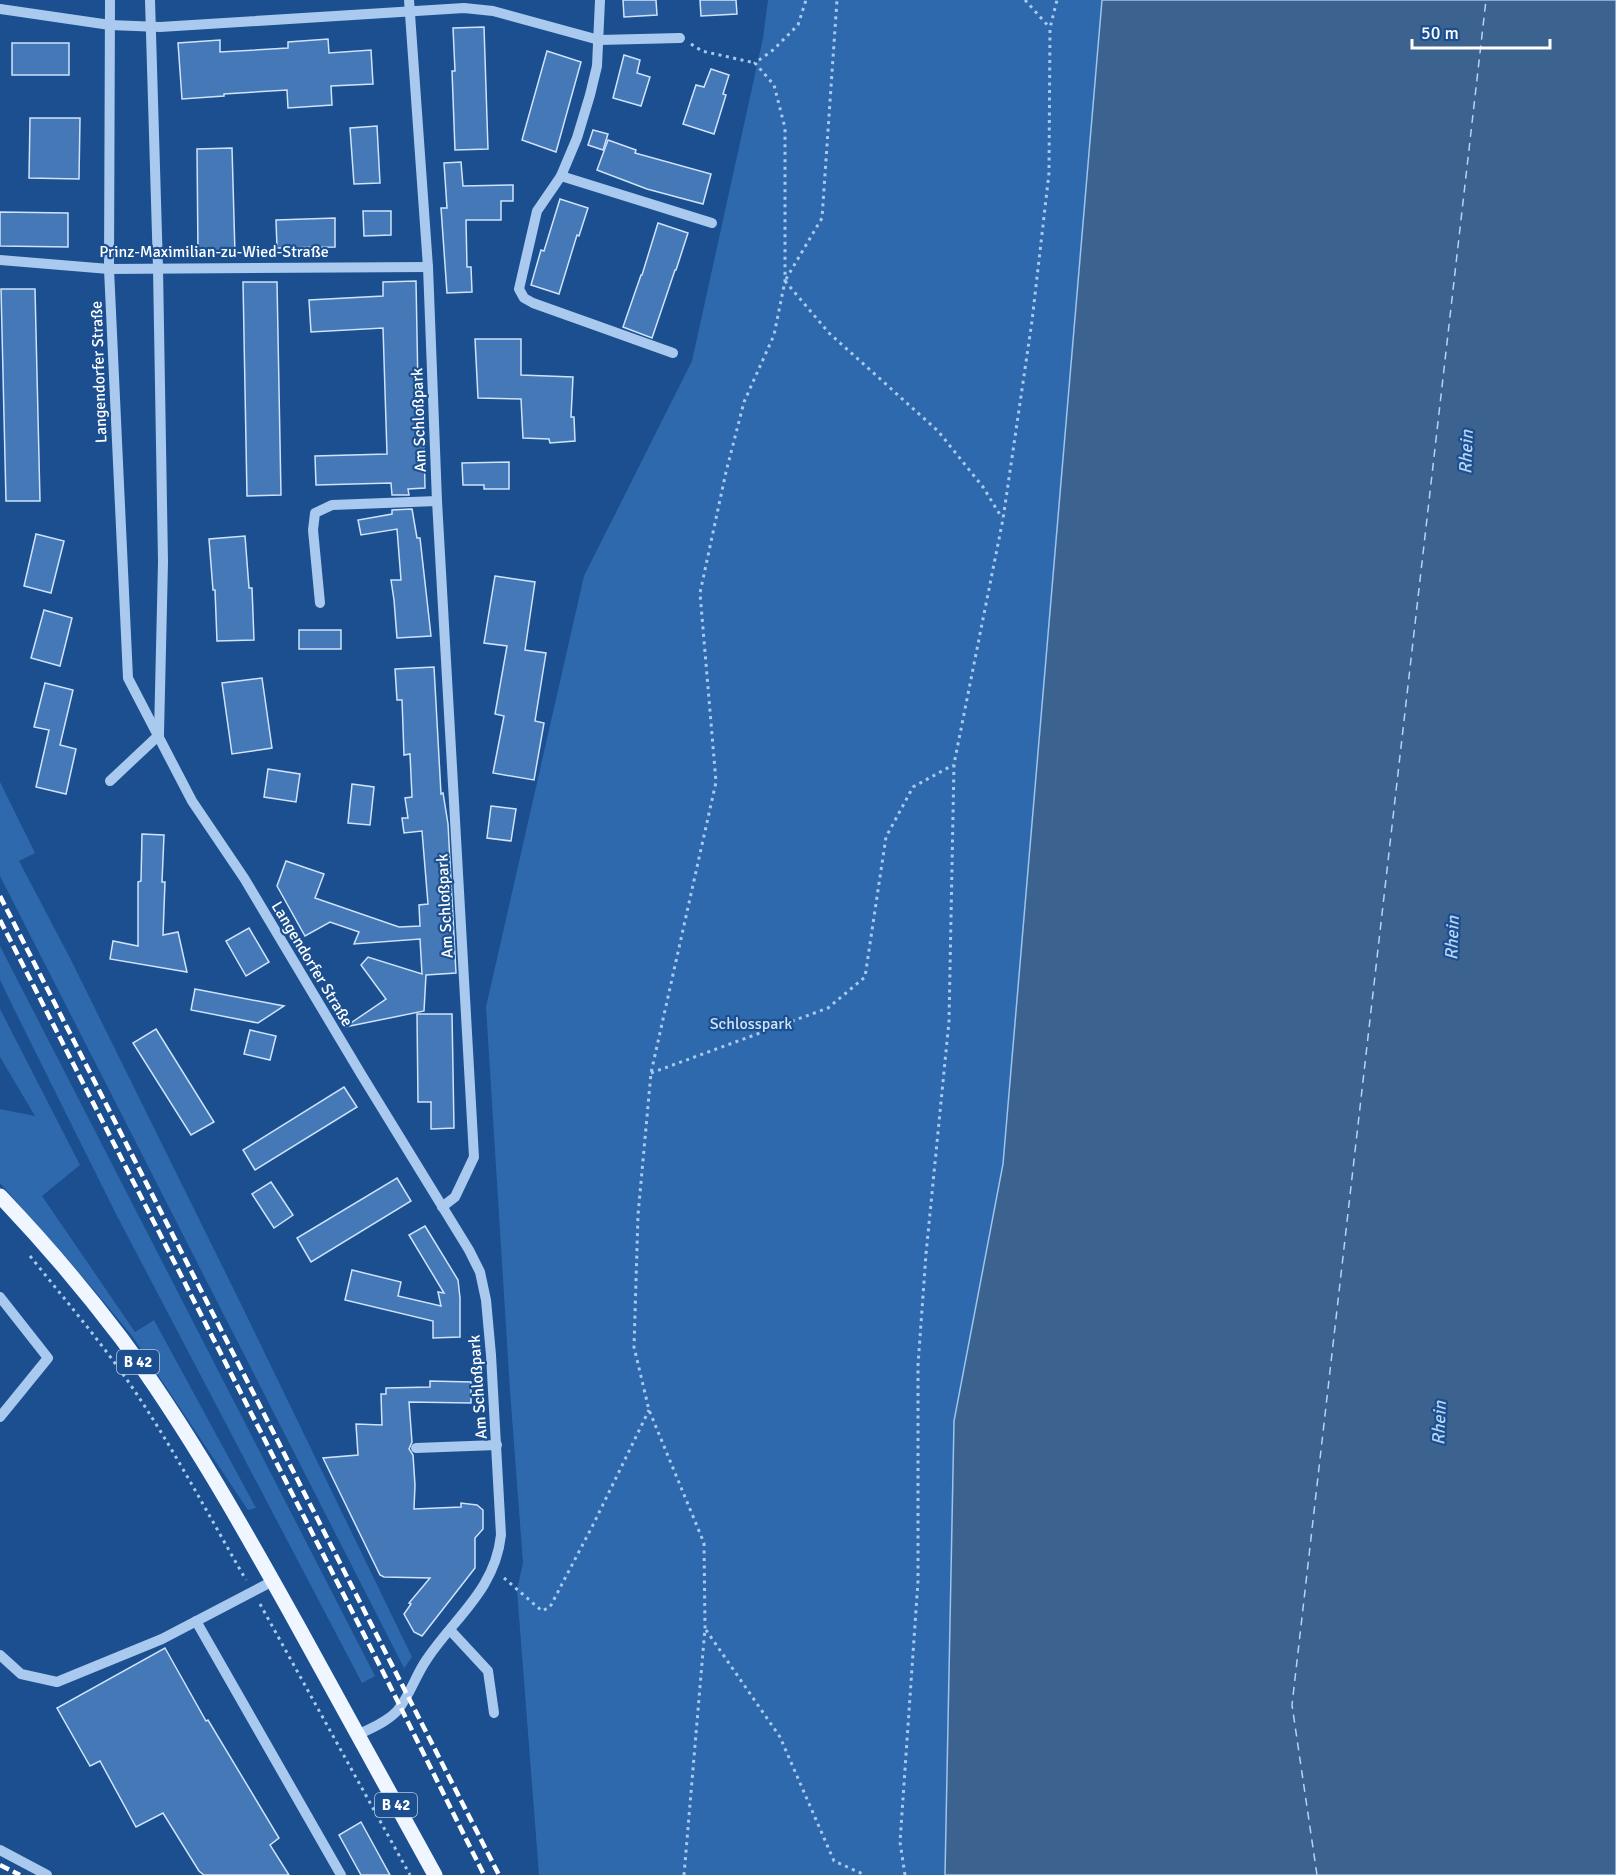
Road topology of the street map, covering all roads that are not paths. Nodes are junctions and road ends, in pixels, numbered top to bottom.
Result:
1 (110, 0) edge
2 (150, 0) edge
3 (409, 0) edge
4 (600, 0) edge
5 (0, 9) edge
6 (410, 12) junction
7 (110, 25) junction
8 (150, 27) junction
9 (680, 38) road end
10 (598, 40) junction
11 (561, 176) junction
12 (712, 223) dead end
13 (0, 260) edge
14 (428, 267) junction
15 (158, 268) junction
16 (109, 269) junction
17 (673, 353) dead end
18 (437, 501) junction
19 (320, 603) dead end
20 (159, 735) junction
21 (110, 781) dead end
22 (0, 1196) edge
23 (442, 1207) junction
24 (0, 1298) edge
25 (0, 1417) edge
26 (496, 1445) junction
27 (416, 1448) dead end
28 (273, 1581) junction
29 (196, 1621) junction
30 (450, 1630) junction
31 (0, 1655) edge
32 (494, 1713) dead end
33 (358, 1735) junction
34 (0, 1850) edge
35 (46, 1875) edge
36 (341, 1875) edge
37 (435, 1875) edge

1 - 7 street, Langendorfer Straße
2 - 8 street, Langendorfer Straße
3 - 6 street, Am Schloßpark
4 - 10 street
5 - 7 street
6 - 8 street
6 - 10 street
6 - 14 street, Am Schloßpark
7 - 8 street
7 - 16 street, Langendorfer Straße
8 - 15 street, Langendorfer Straße
9 - 10 street
10 - 11 street
11 - 12 street
11 - 17 street
13 - 16 street, Prinz-Maximilian-zu-Wied-Straße
14 - 15 street, Prinz-Maximilian-zu-Wied-Straße
14 - 18 street, Am Schloßpark
15 - 16 street, Prinz-Maximilian-zu-Wied-Straße
15 - 20 street, Langendorfer Straße
16 - 20 street, Langendorfer Straße
18 - 19 street
18 - 23 street, Am Schloßpark
20 - 21 street
20 - 23 street, Langendorfer Straße
22 - 28 main road, B 42
23 - 26 street, Am Schloßpark
24 - 25 street
26 - 27 street
26 - 30 street, Am Schloßpark
28 - 29 street
28 - 33 main road, B 42
29 - 31 street
29 - 36 street
30 - 32 street
30 - 33 street, Am Schloßpark
33 - 37 main road, B 42
34 - 35 street

